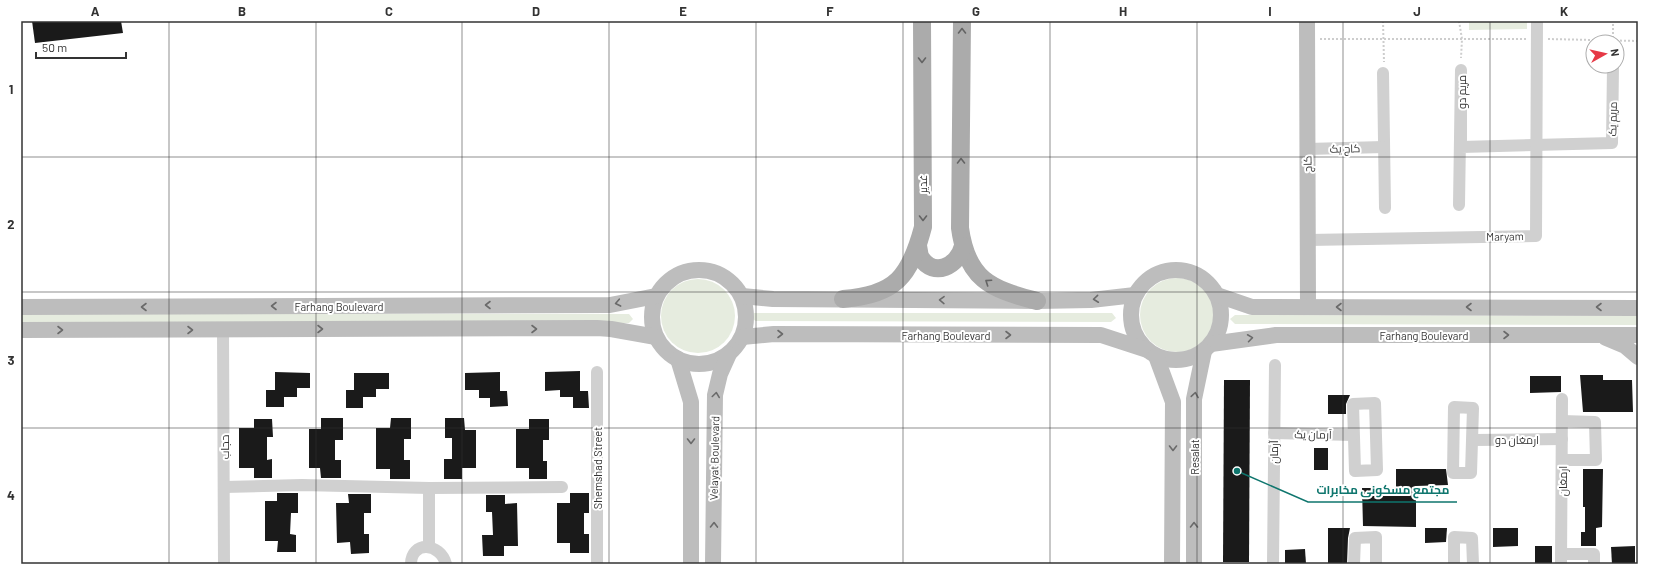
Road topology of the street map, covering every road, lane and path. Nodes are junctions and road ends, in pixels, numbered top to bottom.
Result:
1 (922, 21) edge
2 (962, 21) edge
3 (1307, 21) edge
4 (1383, 21) edge
5 (1459, 21) edge
6 (1537, 21) edge
7 (1613, 21) edge
8 (1613, 34) edge
9 (1307, 39) junction
10 (1384, 39) junction
11 (1462, 39) junction
12 (1538, 39) junction
13 (1585, 40) edge
14 (1625, 41) edge
15 (1638, 41) edge
16 (1461, 70) junction
17 (1384, 73) joint
18 (1613, 74) edge
19 (1536, 146) junction
20 (1384, 147) junction
21 (1307, 149) junction
22 (1459, 205) dead end
23 (1384, 208) dead end
24 (1308, 240) junction
25 (918, 246) junction
26 (962, 246) junction
27 (1135, 295) junction
28 (1217, 295) junction
29 (656, 296) junction
30 (742, 296) junction
31 (843, 299) junction
32 (1037, 301) junction
33 (1308, 306) junction
34 (21, 307) edge
35 (1638, 308) edge
36 (21, 330) edge
37 (223, 330) junction
38 (1597, 335) junction
39 (1638, 335) edge
40 (656, 337) junction
41 (742, 337) junction
42 (1208, 348) junction
43 (1152, 353) junction
44 (729, 354) junction
45 (1638, 357) edge
46 (678, 359) junction
47 (1275, 365) dead end
48 (597, 372) dead end
49 (1562, 399) dead end
50 (1562, 421) junction
51 (1274, 433) junction
52 (1353, 435) junction
53 (1562, 439) junction
54 (1473, 440) junction
55 (1562, 460) junction
56 (224, 487) junction
57 (429, 488) junction
58 (562, 488) dead end
59 (429, 547) junction
60 (1561, 559) edge
61 (224, 564) edge
62 (410, 564) edge
63 (446, 564) edge
64 (597, 564) edge
65 (691, 564) edge
66 (713, 564) edge
67 (1172, 564) edge
68 (1194, 564) edge
69 (1273, 564) edge
70 (1354, 564) edge
71 (1376, 564) edge
72 (1454, 564) edge
73 (1473, 564) edge
74 (1594, 564) edge

1 -> 25 main road, غدیر
26 -> 2 main road
3 - 9 main road, کاج
4 - 10 path
5 - 11 path
6 - 12 street, Maryam
7 - 8 path
9 - 10 path
9 - 21 main road, کاج
10 - 11 path
10 - 17 path
11 - 12 path
11 - 16 path
12 - 13 path
12 - 19 street, Maryam
14 - 15 path
16 - 19 street, مریم دو
16 - 22 street, مریم دو
17 - 20 street
18 - 19 street, مریم یک
19 - 24 street, Maryam
20 - 21 street, کاج یک
20 - 23 street
21 - 24 main road, کاج
24 - 33 main road, کاج
25 - 26 main road
25 - 31 main road, غدیر
32 -> 26 main road
27 - 28 main road
27 -> 32 main road
27 - 43 main road
28 - 33 main road
28 - 42 main road
29 - 30 main road
29 -> 34 main road, Farhang Boulevard
29 - 40 main road
30 - 31 main road
30 - 41 main road
32 -> 31 main road
35 -> 33 main road
36 -> 37 main road, Farhang Boulevard
37 -> 40 main road, Farhang Boulevard
37 - 56 street, حجاب
38 - 39 main road, Farhang Boulevard
42 -> 38 main road, Farhang Boulevard
38 - 45 main road
40 - 46 main road
41 -> 43 main road, Farhang Boulevard
41 - 44 main road
42 - 43 main road
68 -> 42 main road, Resalat
43 -> 67 main road, Resalat
44 - 46 main road
66 -> 44 main road, Velayat Boulevard
46 -> 65 main road, Velayat Boulevard
47 - 51 street, آرمان
48 - 64 street, Shemshad Street
49 - 50 street, ارمغان
50 - 53 street, ارمغان
50 - 55 street
51 - 52 street, آرمان یک
51 - 69 street, آرمان
52 - 52 street
53 - 54 street, ارمغان دو
53 - 55 street, ارمغان
54 - 54 street
55 - 60 street, ارمغان
56 - 57 street
56 - 61 street, حجاب
57 - 58 street
57 - 59 street
59 - 62 street
59 - 63 street
60 - 74 street
70 - 71 street
72 - 73 street

